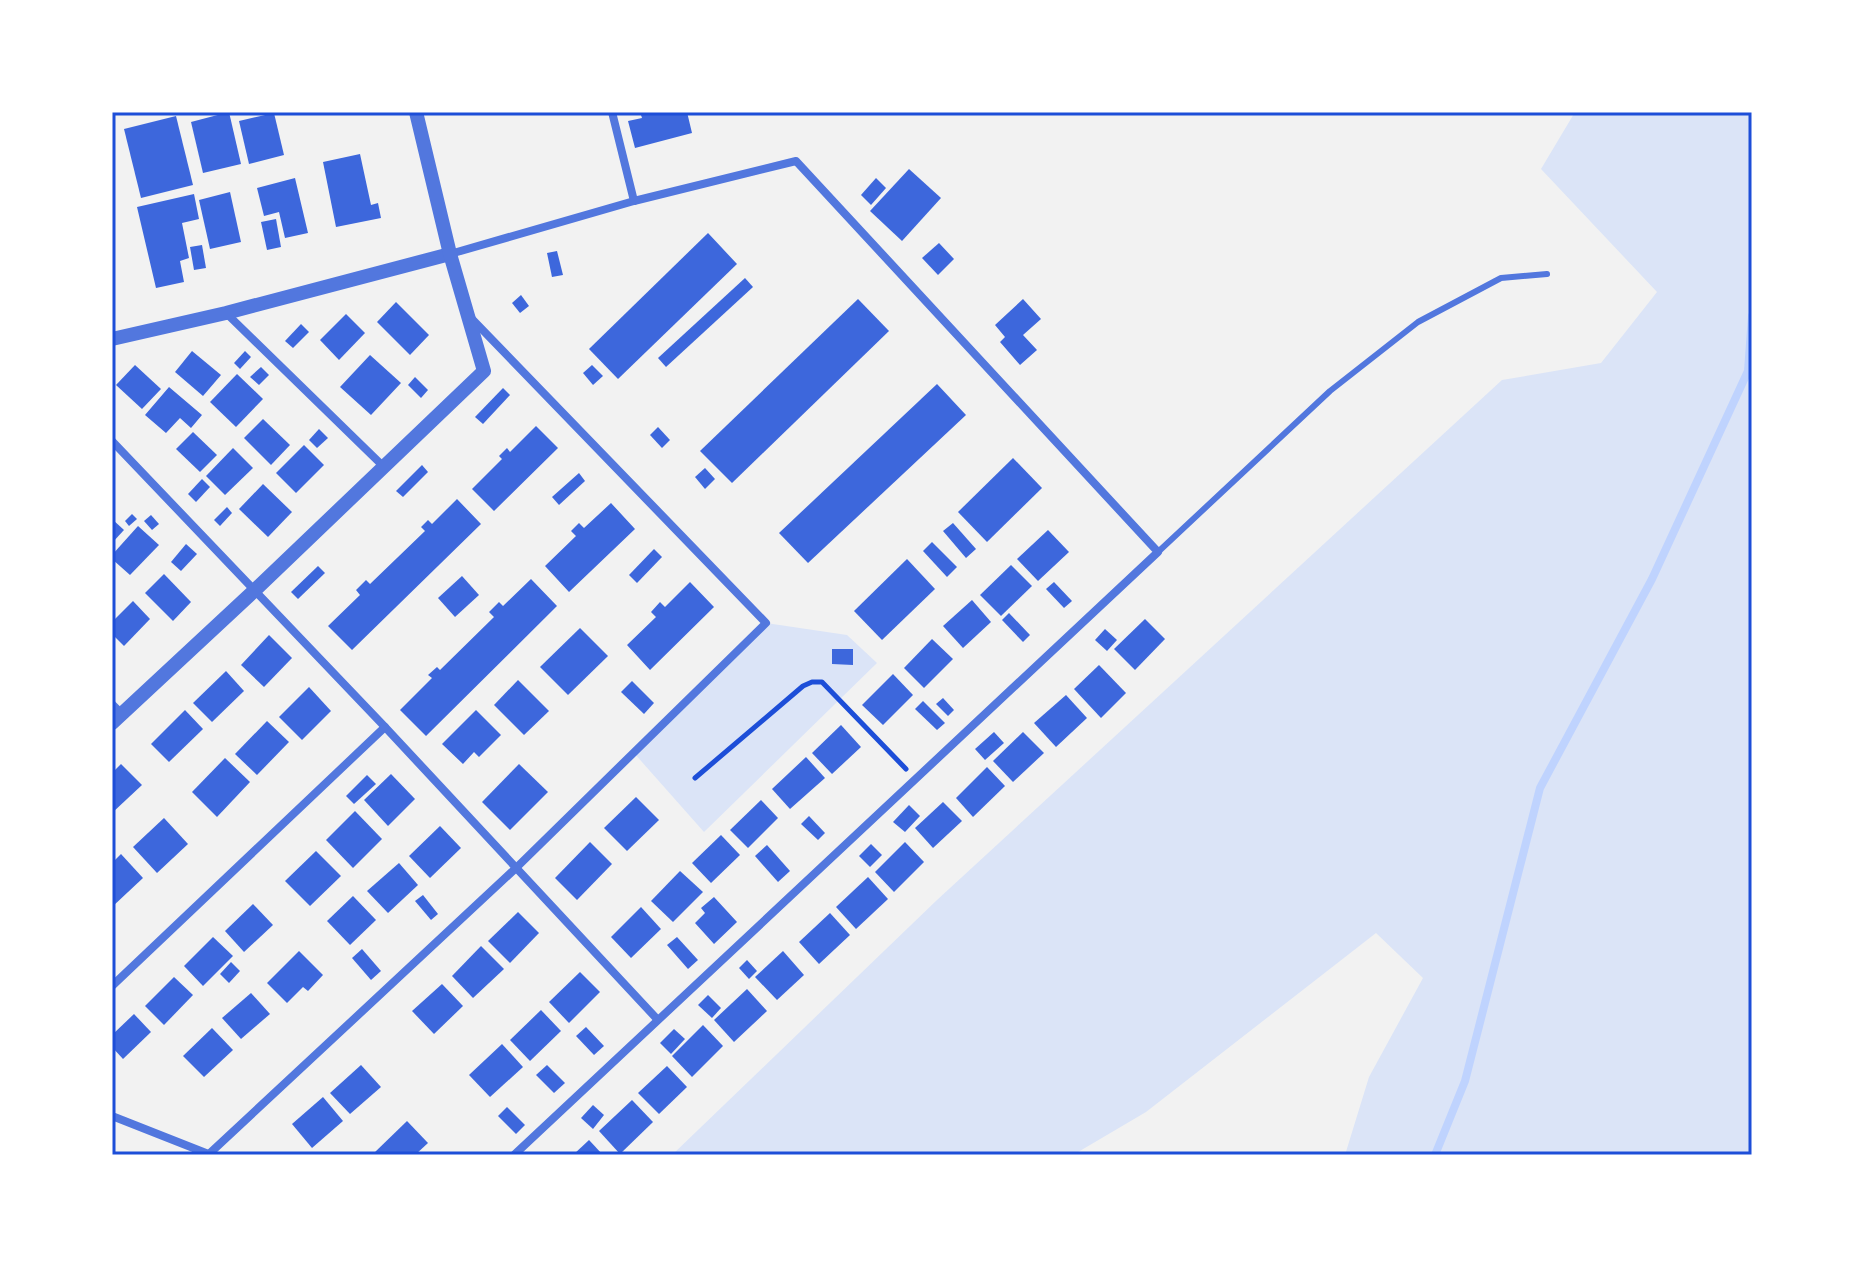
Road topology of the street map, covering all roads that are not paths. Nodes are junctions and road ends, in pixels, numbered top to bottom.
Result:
1 (416, 112) edge
2 (612, 112) edge
3 (634, 201) junction
4 (450, 254) junction
5 (1547, 274) dead end
6 (226, 313) junction
7 (468, 316) junction
8 (112, 339) edge
9 (112, 441) edge
10 (383, 466) junction
11 (1158, 552) junction
12 (255, 590) junction
13 (115, 713) edge
14 (385, 727) junction
15 (516, 868) junction
16 (112, 986) edge
17 (657, 1019) junction
18 (112, 1116) edge
19 (210, 1155) edge
20 (514, 1155) edge

1 - 4 street
2 - 3 street
3 - 4 street
3 - 11 street
4 - 6 street
4 - 7 street
5 - 11 lane
6 - 8 street
6 - 10 street
7 - 10 street
7 - 15 street
9 - 12 street
10 - 12 street
11 - 17 street
12 - 13 street
12 - 14 street
14 - 15 street
14 - 16 street
15 - 17 street
15 - 19 street
17 - 20 street
18 - 19 street

